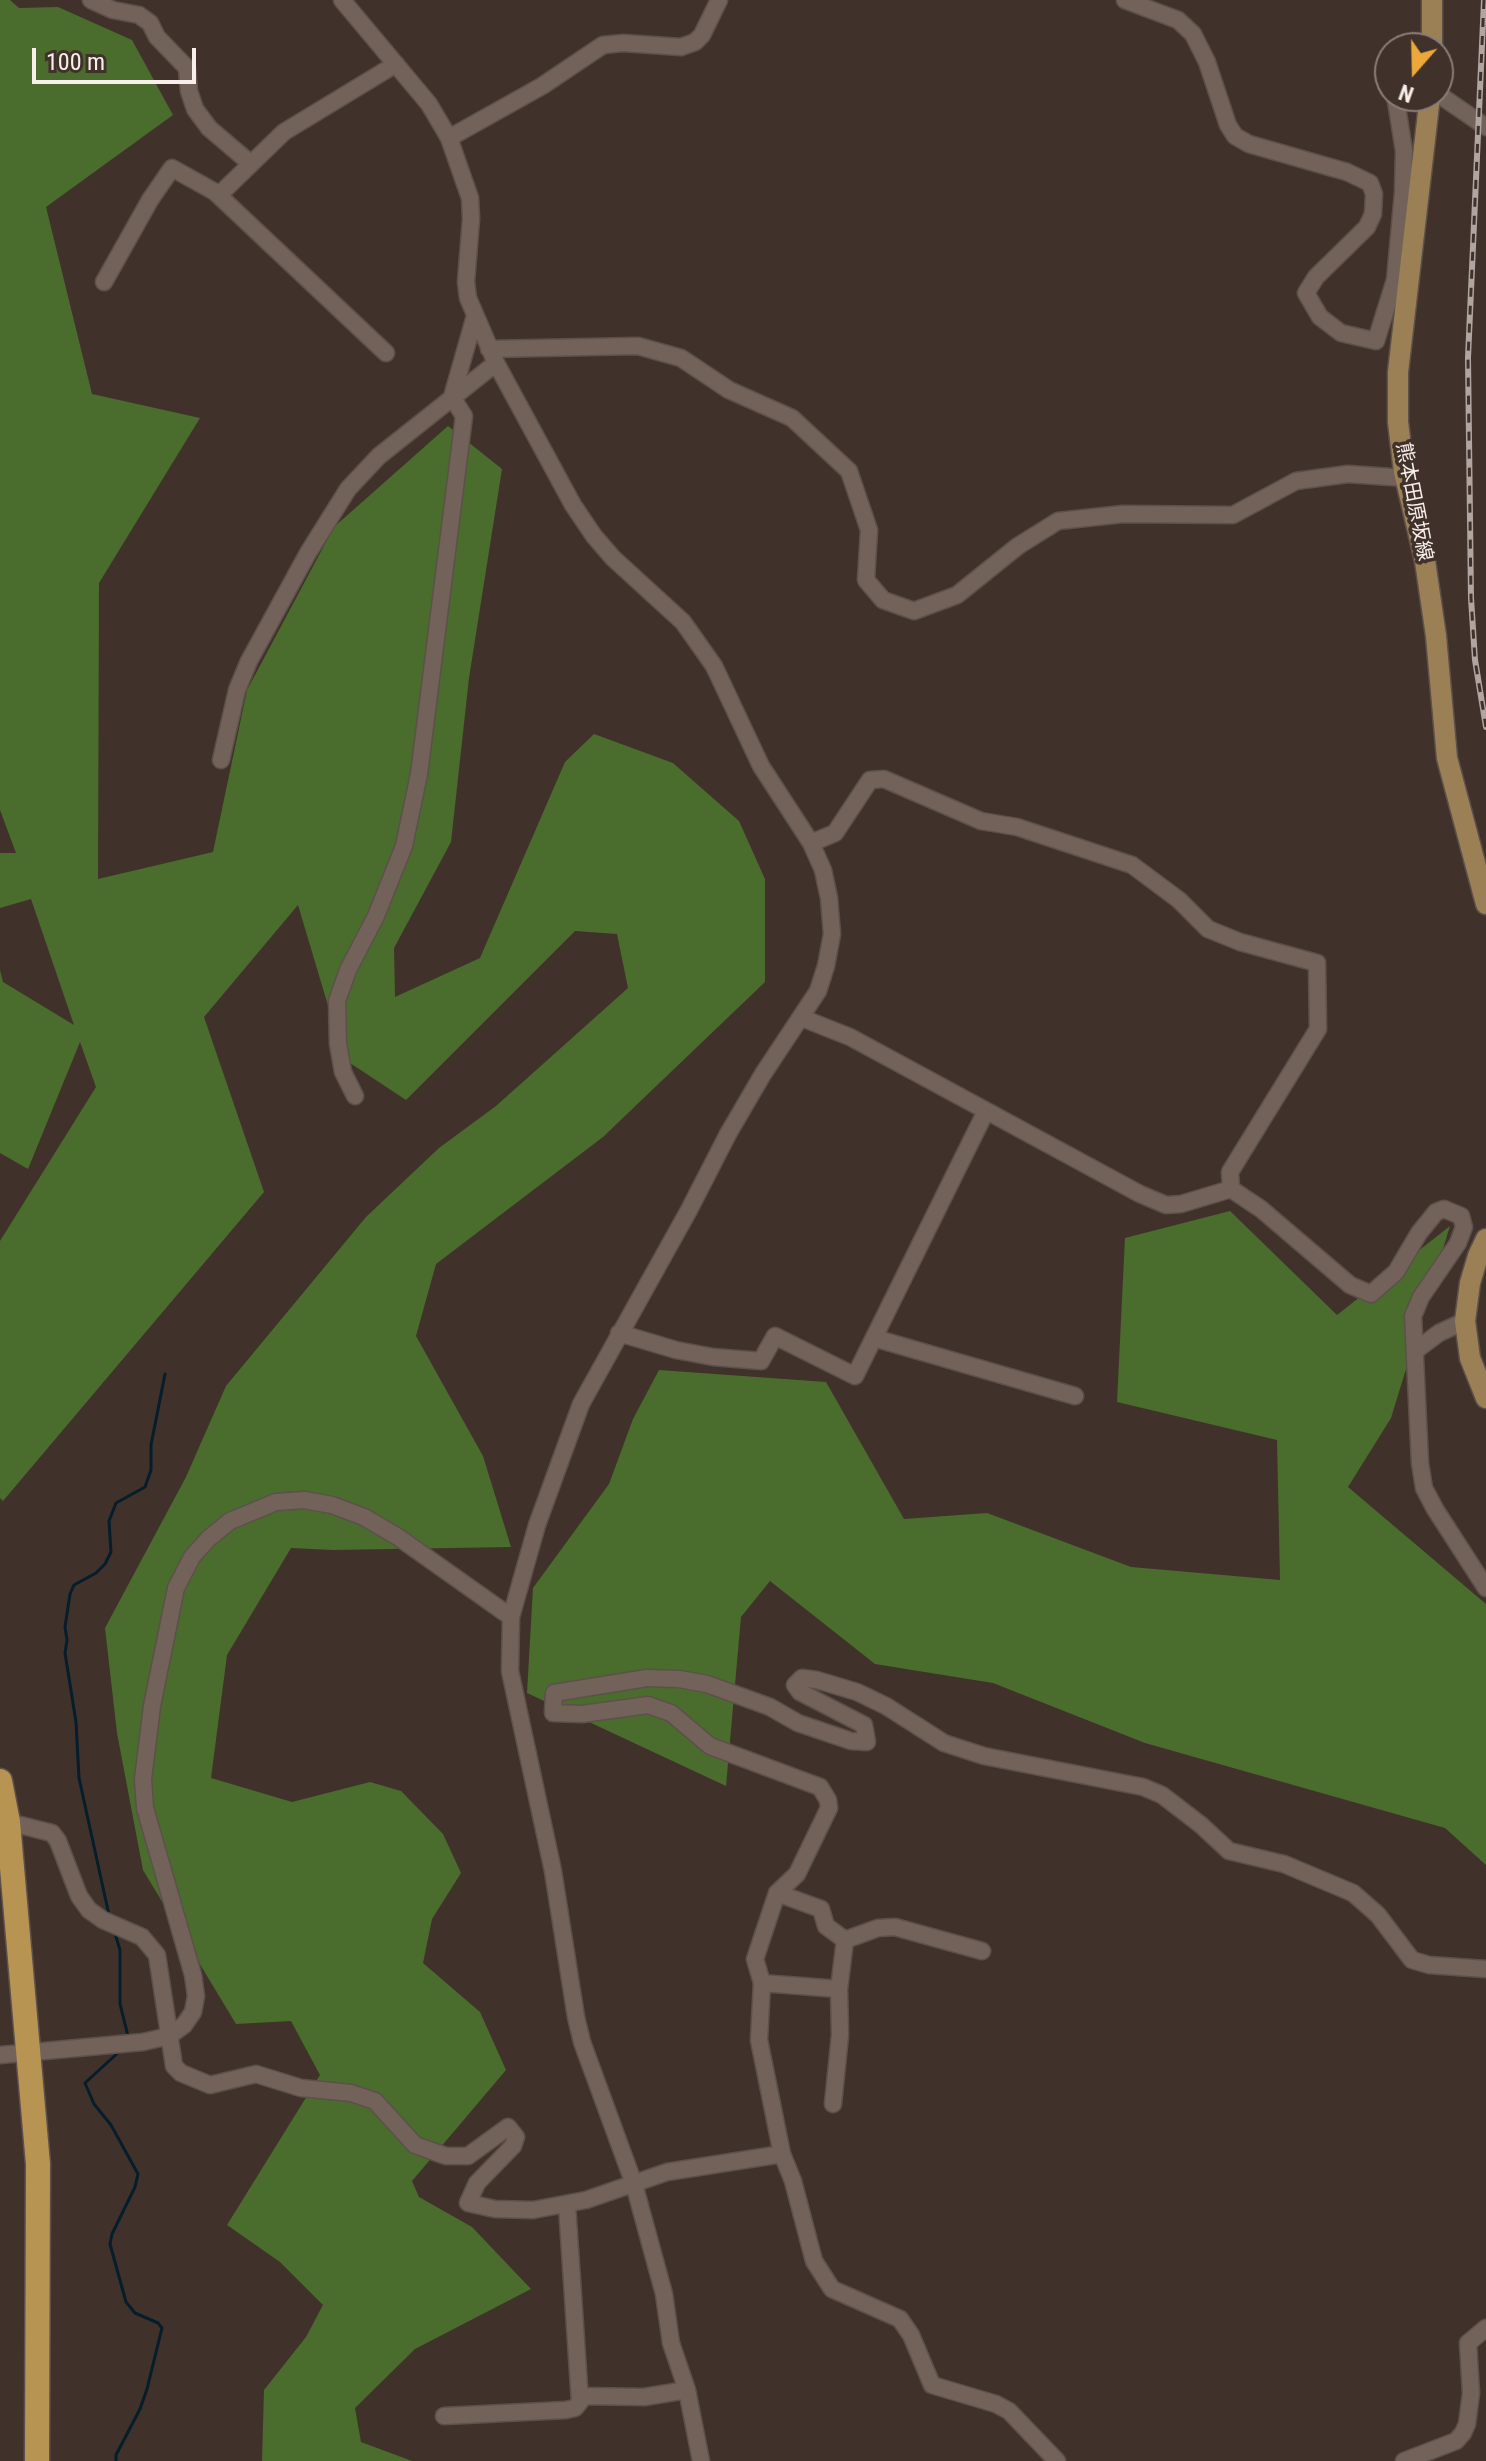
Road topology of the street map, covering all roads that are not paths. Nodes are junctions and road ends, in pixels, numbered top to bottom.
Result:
1 (91, 0) edge
2 (342, 0) edge
3 (719, 0) edge
4 (1125, 0) edge
5 (1432, 0) edge
6 (1432, 32) edge
7 (396, 64) junction
8 (1454, 104) edge
9 (1398, 112) edge
10 (1428, 112) edge
11 (1486, 127) edge
12 (449, 138) junction
13 (250, 163) junction
14 (219, 195) junction
15 (104, 282) dead end
16 (475, 316) junction
17 (386, 353) dead end
18 (493, 356) junction
19 (452, 397) junction
20 (1405, 478) junction
21 (221, 760) dead end
22 (811, 843) junction
23 (1486, 904) edge
24 (802, 1018) junction
25 (355, 1096) dead end
26 (986, 1111) junction
27 (1231, 1189) junction
28 (1486, 1239) edge
29 (1465, 1321) junction
30 (619, 1333) junction
31 (874, 1338) junction
32 (1415, 1351) junction
33 (1075, 1396) dead end
34 (1486, 1398) edge
35 (1486, 1588) edge
36 (511, 1617) junction
37 (0, 1781) edge
38 (8, 1822) junction
39 (777, 1893) junction
40 (845, 1940) junction
41 (982, 1951) dead end
42 (1486, 1969) edge
43 (762, 1983) junction
44 (839, 1989) junction
45 (169, 2036) junction
46 (29, 2052) junction
47 (0, 2055) edge
48 (833, 2104) dead end
49 (782, 2154) junction
50 (634, 2184) junction
51 (567, 2205) junction
52 (1486, 2328) edge
53 (687, 2390) junction
54 (581, 2396) junction
55 (444, 2416) dead end
56 (37, 2461) edge
57 (701, 2461) edge
58 (1057, 2461) edge
59 (1404, 2461) edge

1 - 13 street
2 - 7 street
3 - 12 street
4 - 9 street
5 - 6 main road
7 - 12 street
7 - 13 street
8 - 11 street
10 - 20 main road, 熊本田原坂線
12 - 16 street
13 - 14 street
14 - 15 street
14 - 17 street
16 - 18 street
16 - 19 street
18 - 19 street
18 - 20 street
18 - 22 street
19 - 21 street
19 - 25 street
20 - 23 main road, 熊本田原坂線
22 - 24 street
22 - 27 street
24 - 26 street
24 - 30 street
26 - 27 street
26 - 31 street
27 - 32 street
28 - 29 main road
29 - 32 street
29 - 34 main road
30 - 31 street
30 - 36 street
31 - 33 street
32 - 35 street
36 - 45 street
36 - 50 street
37 - 38 highway
38 - 45 street
38 - 46 highway
39 - 40 street
39 - 42 street
39 - 43 street
40 - 41 street
40 - 44 street
43 - 44 street
43 - 49 street
44 - 48 street
45 - 46 street
45 - 51 street
46 - 47 street
46 - 56 highway
49 - 50 street
49 - 58 street
50 - 51 street
50 - 53 street
51 - 54 street
52 - 59 street
53 - 54 street
53 - 57 street
54 - 55 street

